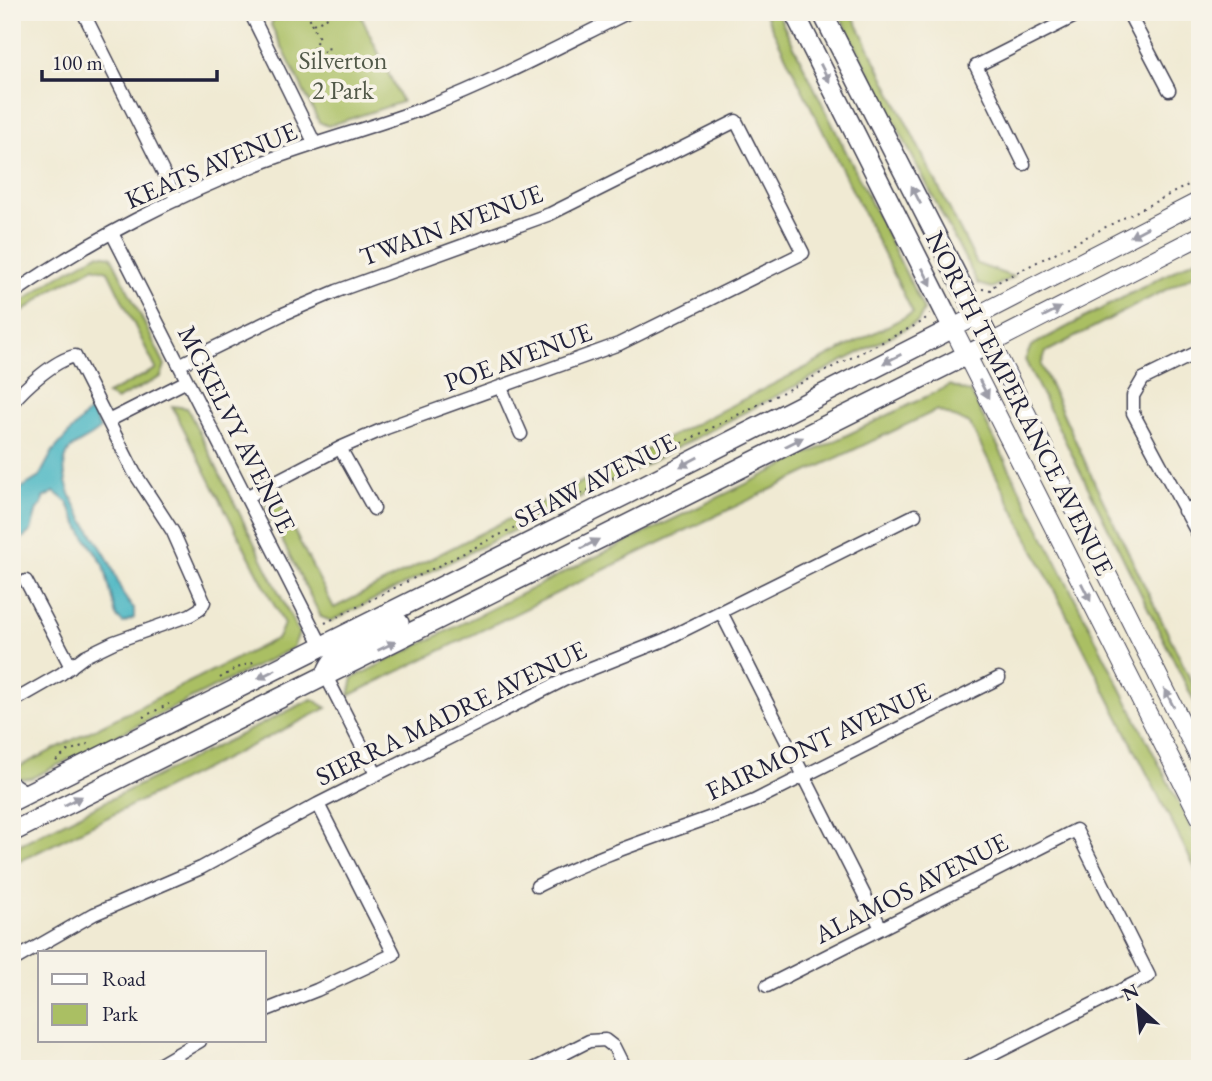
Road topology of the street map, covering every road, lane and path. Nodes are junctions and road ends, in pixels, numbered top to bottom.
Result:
1 (83, 12) edge
2 (306, 12) edge
3 (629, 12) edge
4 (794, 12) edge
5 (822, 12) edge
6 (1083, 12) edge
7 (1128, 12) edge
8 (252, 13) edge
9 (330, 16) dead end
10 (311, 23) junction
11 (329, 45) dead end
12 (1169, 90) dead end
13 (736, 121) joint
14 (314, 144) junction
15 (1024, 164) dead end
16 (1200, 179) edge
17 (177, 201) junction
18 (1200, 201) edge
19 (113, 233) junction
20 (1200, 236) edge
21 (992, 290) dead end
22 (12, 294) edge
23 (978, 316) junction
24 (922, 322) dead end
25 (953, 328) junction
26 (991, 343) junction
27 (1200, 351) edge
28 (967, 355) junction
29 (179, 365) junction
30 (187, 381) junction
31 (501, 388) junction
32 (12, 403) edge
33 (108, 421) junction
34 (521, 434) dead end
35 (340, 448) junction
36 (246, 497) junction
37 (1200, 503) edge
38 (374, 509) dead end
39 (1184, 511) junction
40 (915, 515) dead end
41 (1200, 538) edge
42 (471, 572) junction
43 (26, 581) dead end
44 (721, 612) junction
45 (325, 623) dead end
46 (322, 646) junction
47 (71, 667) junction
48 (326, 676) junction
49 (999, 678) dead end
50 (12, 702) edge
51 (177, 749) junction
52 (1200, 759) edge
53 (376, 774) junction
54 (804, 776) junction
55 (17, 792) edge
56 (318, 804) junction
57 (1200, 817) edge
58 (12, 832) edge
59 (537, 886) dead end
60 (881, 928) junction
61 (12, 961) edge
62 (767, 986) dead end
63 (266, 1010) edge
64 (198, 1042) edge
65 (152, 1069) edge
66 (534, 1069) edge
67 (625, 1069) edge
68 (964, 1069) edge

1 - 17 street
2 - 10 path
3 - 14 street, KEATS AVENUE
4 -> 25 main road, NORTH TEMPERANCE AVENUE
23 -> 5 main road, NORTH TEMPERANCE AVENUE
6 - 15 street
7 - 12 street
8 - 14 street
9 - 10 path
10 - 11 path
13 - 29 street, TWAIN AVENUE
13 - 31 street, POE AVENUE
14 - 17 street, KEATS AVENUE
16 - 21 path
17 - 19 street, KEATS AVENUE
18 -> 23 main road, SHAW AVENUE
19 - 22 street, KEATS AVENUE
19 - 29 street, MCKELVY AVENUE
26 -> 20 main road, SHAW AVENUE
23 - 25 main road, SHAW AVENUE
23 - 26 main road, NORTH TEMPERANCE AVENUE
24 - 45 path
25 - 28 main road, NORTH TEMPERANCE AVENUE
25 -> 42 main road, SHAW AVENUE
26 - 28 main road, SHAW AVENUE
52 -> 26 main road, NORTH TEMPERANCE AVENUE
27 - 39 street
48 -> 28 main road, SHAW AVENUE
28 -> 57 main road, NORTH TEMPERANCE AVENUE
29 - 30 street, MCKELVY AVENUE
30 - 33 street
30 - 36 street, MCKELVY AVENUE
31 - 34 street
31 - 35 street, POE AVENUE
32 - 33 street
33 - 47 street
35 - 36 street, POE AVENUE
35 - 38 street
36 - 46 street, MCKELVY AVENUE
37 - 39 street
39 - 41 street
40 - 44 street, SIERRA MADRE AVENUE
42 - 46 main road, SHAW AVENUE
42 - 48 main road
43 - 47 street
44 - 53 street, SIERRA MADRE AVENUE
44 - 54 street
46 - 51 main road
46 -> 55 main road, SHAW AVENUE
47 - 50 street
48 - 51 main road, SHAW AVENUE
48 - 53 street
49 - 54 street, FAIRMONT AVENUE
58 -> 51 main road, SHAW AVENUE
53 - 56 street, SIERRA MADRE AVENUE
54 - 59 street, FAIRMONT AVENUE
54 - 60 street
56 - 61 street, SIERRA MADRE AVENUE
56 - 63 street
60 - 62 street, ALAMOS AVENUE
60 - 68 street, ALAMOS AVENUE
64 - 65 street
66 - 67 street

